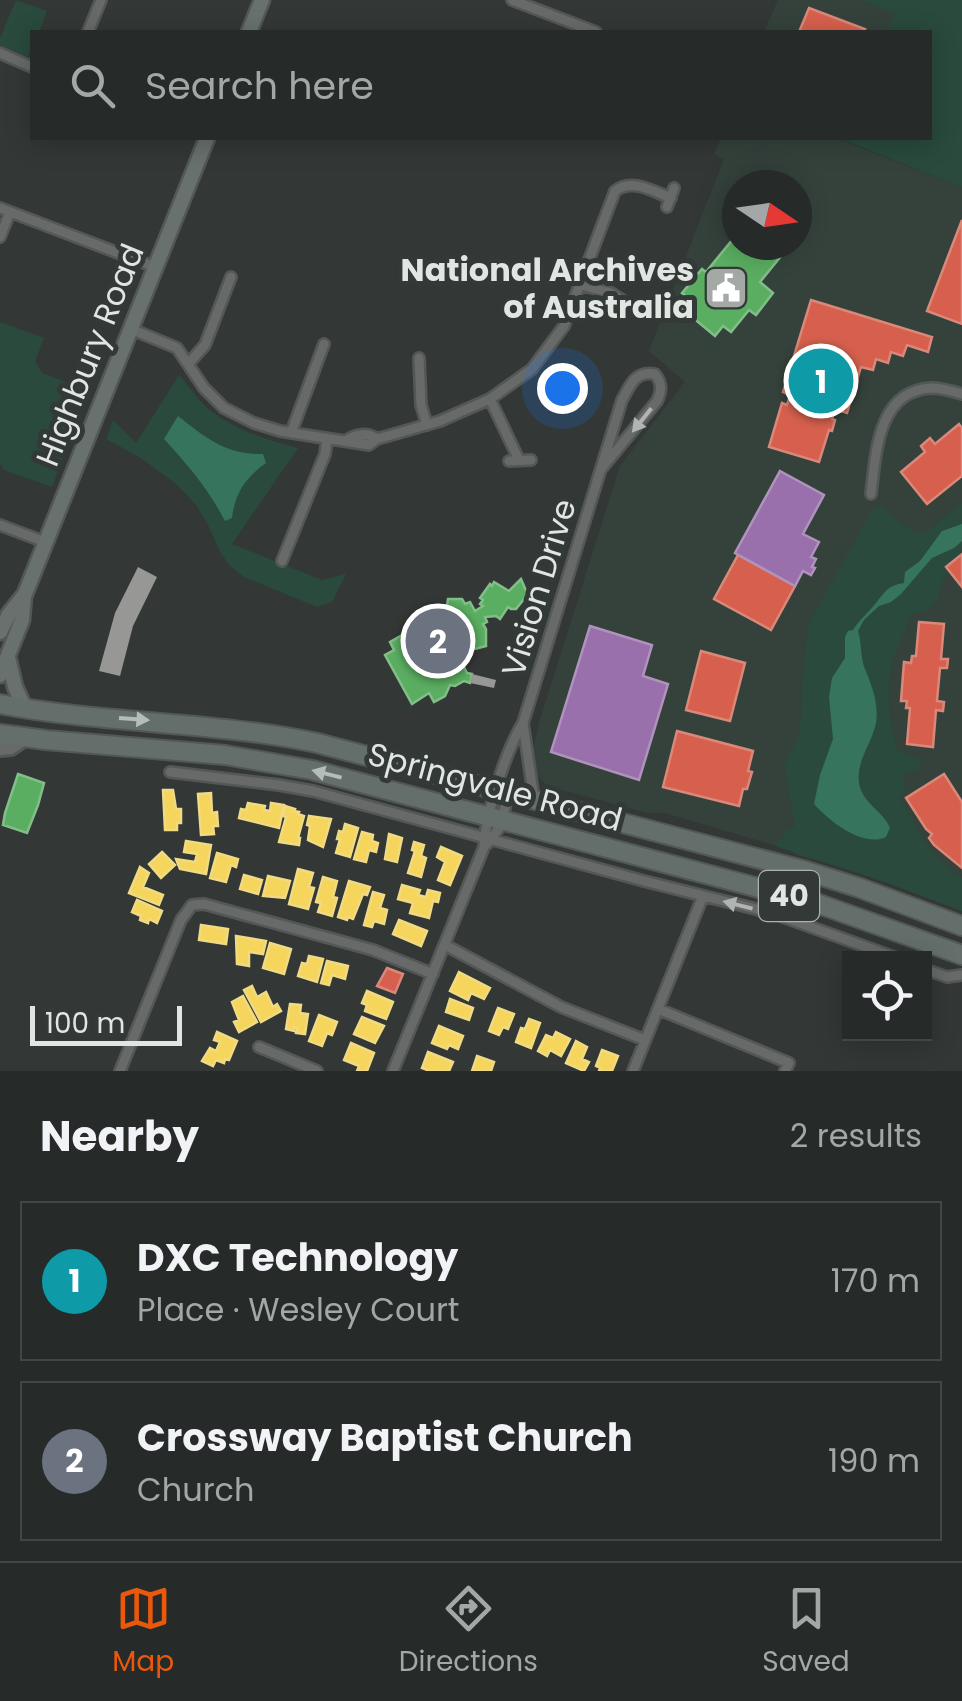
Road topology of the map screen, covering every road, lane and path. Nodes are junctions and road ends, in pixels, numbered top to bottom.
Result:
1 (100, 0) edge
2 (262, 0) edge
3 (512, 0) edge
4 (89, 30) edge
5 (250, 30) edge
6 (591, 30) edge
7 (0, 53) edge
8 (30, 66) edge
9 (206, 140) edge
10 (671, 197) dead end
11 (5, 210) edge
12 (0, 237) edge
13 (155, 267) junction
14 (231, 277) dead end
15 (581, 285) junction
16 (628, 304) dead end
17 (131, 329) junction
18 (323, 344) dead end
19 (419, 358) dead end
20 (189, 363) junction
21 (962, 394) edge
22 (490, 399) junction
23 (427, 426) junction
24 (291, 433) junction
25 (327, 440) junction
26 (519, 460) dead end
27 (602, 468) junction
28 (871, 494) dead end
29 (0, 525) edge
30 (45, 542) junction
31 (282, 562) dead end
32 (24, 594) junction
33 (0, 632) edge
34 (8, 656) junction
35 (0, 676) edge
36 (0, 704) edge
37 (25, 708) junction
38 (523, 723) junction
39 (0, 734) edge
40 (26, 738) junction
41 (0, 749) edge
42 (170, 772) dead end
43 (503, 791) junction
44 (534, 799) junction
45 (496, 818) junction
46 (486, 842) junction
47 (860, 888) junction
48 (703, 896) junction
49 (872, 922) junction
50 (962, 926) edge
51 (446, 944) junction
52 (878, 951) edge
53 (962, 955) edge
54 (932, 972) edge
55 (433, 974) junction
56 (962, 975) edge
57 (658, 1009) junction
58 (645, 1040) junction
59 (259, 1047) dead end
60 (120, 1071) edge
61 (317, 1071) edge
62 (393, 1071) edge
63 (632, 1071) edge
64 (786, 1071) edge

1 - 4 street
2 - 5 main road
3 - 6 street
7 - 8 street
9 - 13 main road, Highbury Road
10 - 15 street
11 - 12 street
11 - 13 street
13 - 17 main road, Highbury Road
14 - 20 street
15 - 16 street
15 - 22 street
17 - 20 street
17 - 30 main road, Highbury Road
18 - 24 street
19 - 23 street
20 - 24 street
21 - 28 street
22 - 23 street
22 - 26 street
23 - 25 street
24 - 25 street
25 - 31 street
27 -> 27 street, Vision Drive
27 - 38 street, Vision Drive
29 - 30 street
30 - 32 main road, Highbury Road
32 - 33 main road, Highbury Road
32 - 34 main road, Highbury Road
34 - 35 main road, Highbury Road
34 - 37 main road
36 - 37 highway, Springvale Road / 40
37 -> 43 highway, Springvale Road / 40
38 - 43 street, Vision Drive
38 - 44 street, Vision Drive
39 - 40 highway, Springvale Road / 40
40 - 41 main road
45 -> 40 highway, Springvale Road / 40
42 - 46 street, Springvale Road
43 - 44 highway, Springvale Road / 40
43 - 45 street, Vision Drive
44 - 47 highway, Springvale Road / 40
45 - 46 street, Vision Drive
45 - 49 highway, Springvale Road / 40
46 - 48 street, Springvale Road
46 - 51 street, Vision Drive
47 - 49 highway
47 - 50 highway, Springvale Road / 40
52 -> 48 street, Springvale Road
48 - 57 street
49 - 53 highway, Springvale Road / 40
51 - 55 street, Vision Drive
51 - 58 street
54 - 56 street
55 - 60 street
55 - 62 street, Vision Drive
57 - 58 street
57 - 64 street
58 - 63 street
59 - 61 street

